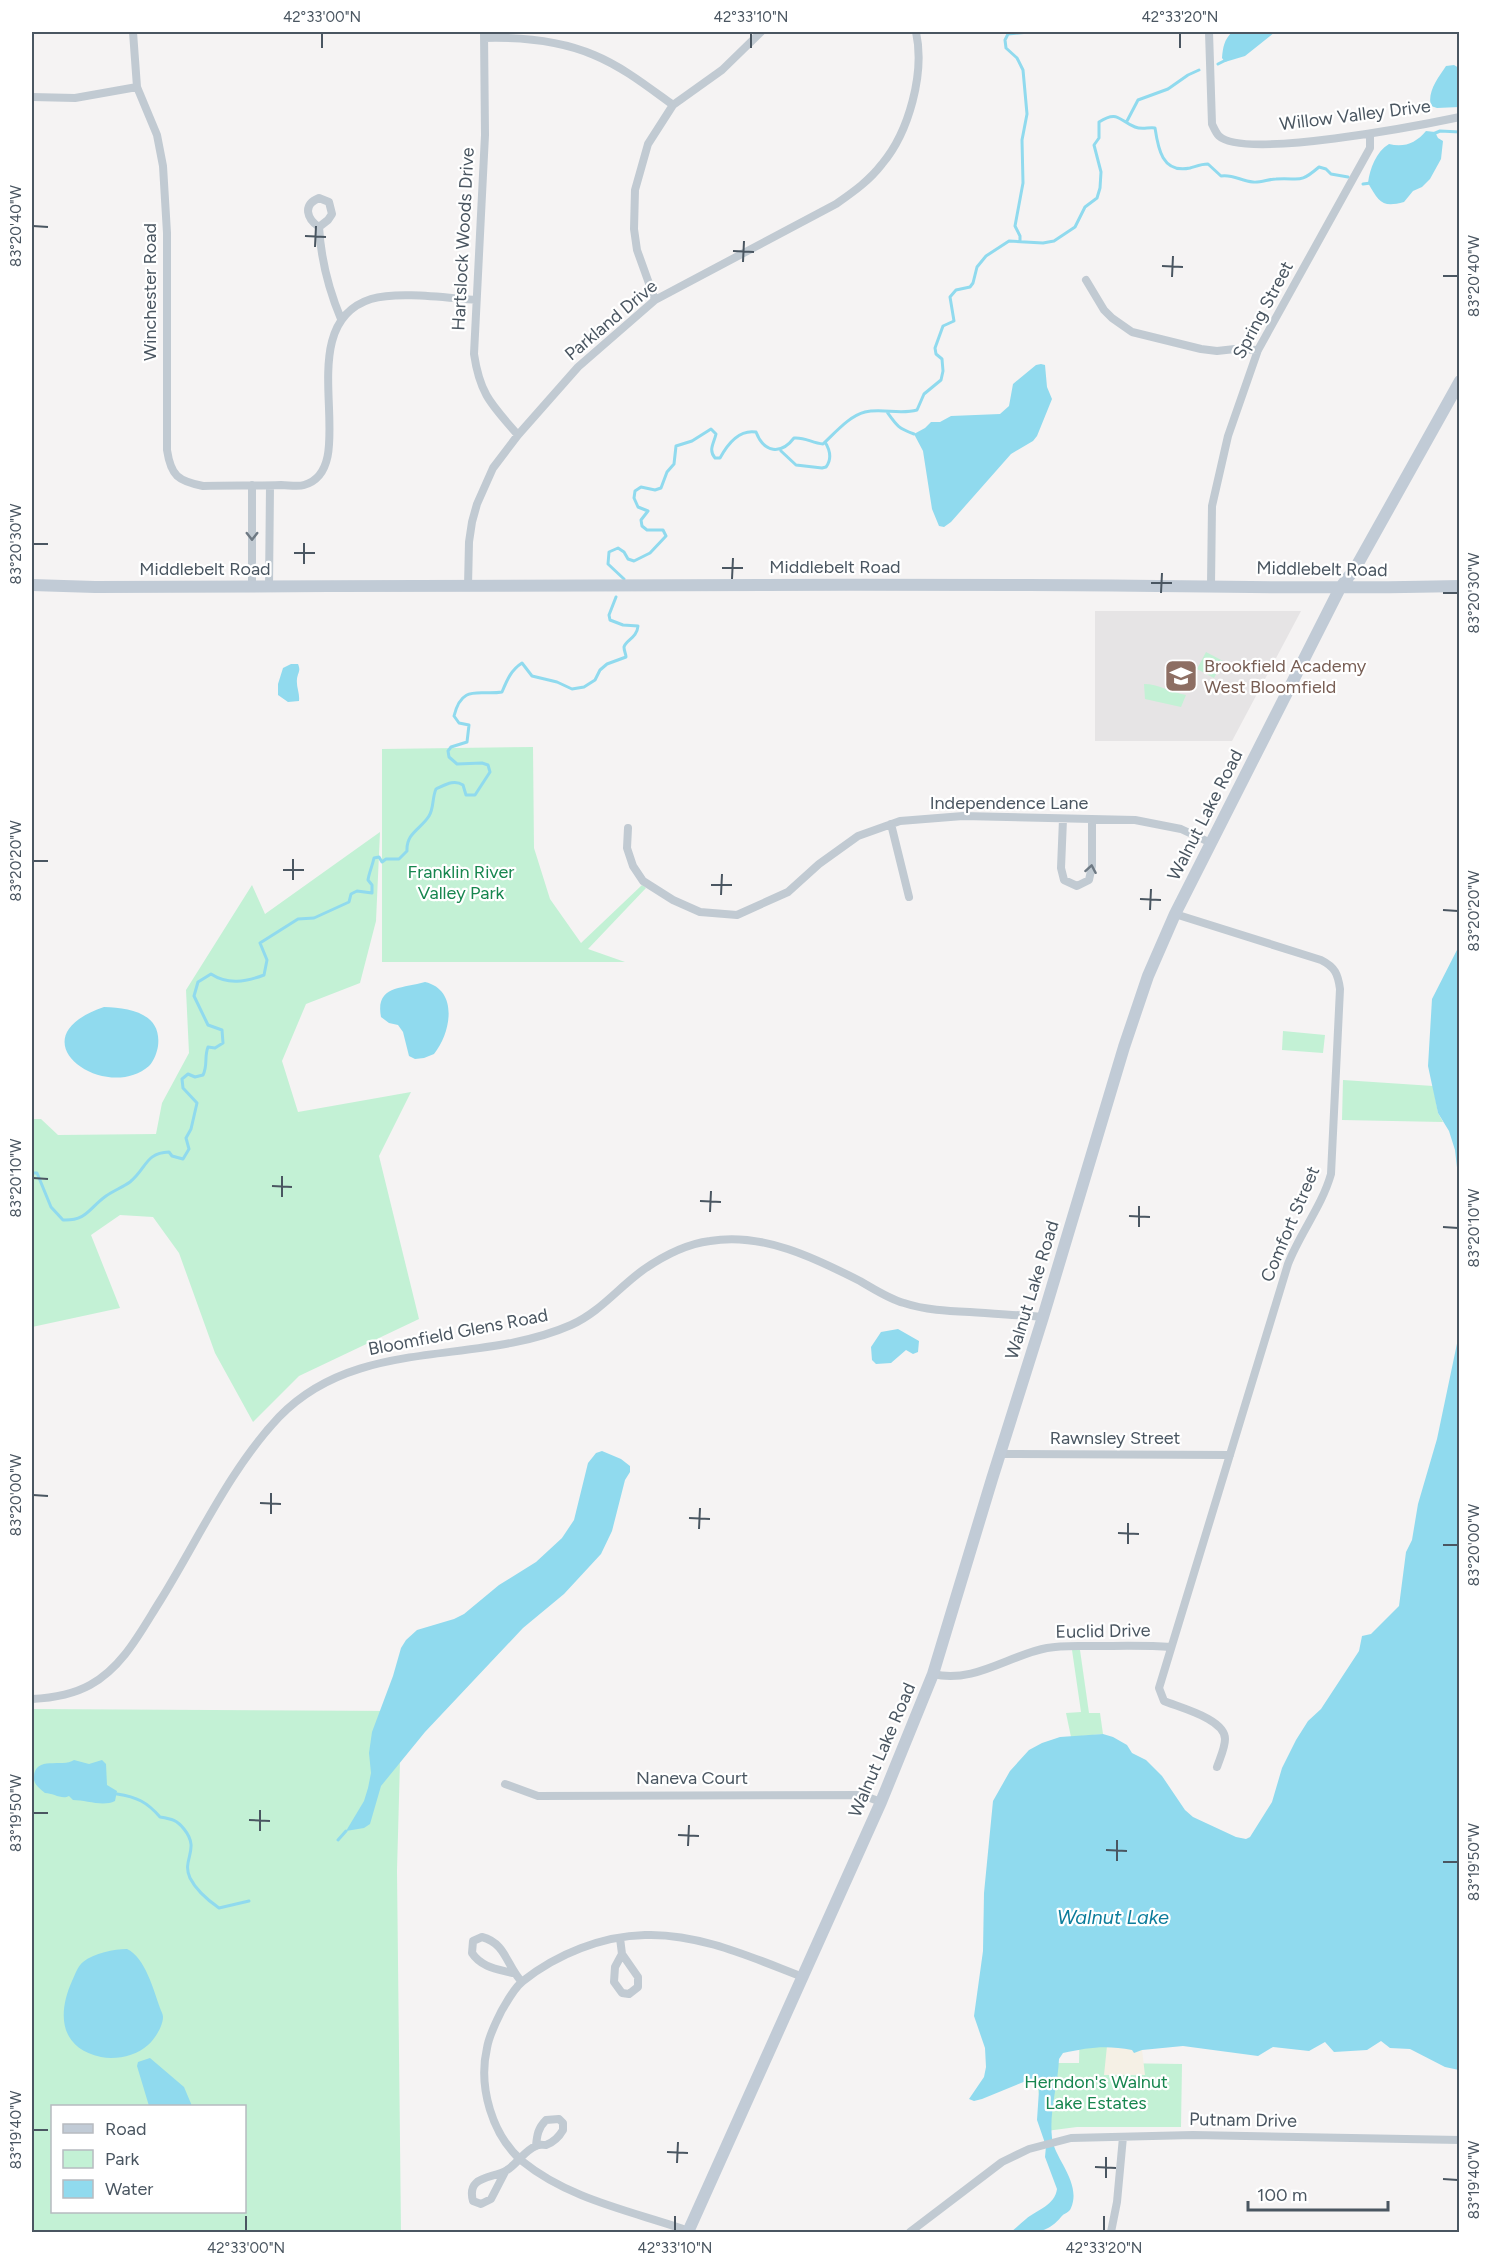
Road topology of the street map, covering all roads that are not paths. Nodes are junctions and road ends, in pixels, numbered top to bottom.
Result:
1 (133, 32) edge
2 (761, 32) edge
3 (916, 32) edge
4 (1209, 32) edge
5 (484, 35) edge
6 (137, 87) junction
7 (32, 97) edge
8 (673, 105) junction
9 (1460, 117) edge
10 (1370, 134) junction
11 (319, 227) dead end
12 (1086, 280) dead end
13 (476, 300) junction
14 (655, 300) junction
15 (341, 319) junction
16 (1258, 350) junction
17 (1460, 381) edge
18 (518, 435) junction
19 (261, 485) junction
20 (32, 585) edge
21 (1211, 585) junction
22 (468, 586) junction
23 (1460, 586) edge
24 (252, 587) junction
25 (269, 587) junction
26 (1340, 588) junction
27 (1063, 819) junction
28 (1092, 820) junction
29 (891, 824) junction
30 (628, 828) dead end
31 (1211, 843) junction
32 (909, 897) dead end
33 (1175, 914) junction
34 (1043, 1317) junction
35 (999, 1454) junction
36 (1230, 1455) junction
37 (1171, 1647) junction
38 (933, 1674) junction
39 (32, 1699) edge
40 (1217, 1767) dead end
41 (505, 1784) dead end
42 (880, 1802) junction
43 (620, 1938) junction
44 (622, 1954) dead end
45 (512, 1973) junction
46 (803, 1977) junction
47 (522, 1982) junction
48 (1123, 2137) junction
49 (1460, 2140) edge
50 (536, 2146) dead end
51 (521, 2159) junction
52 (505, 2172) dead end
53 (689, 2232) edge
54 (910, 2232) edge
55 (1111, 2232) edge

1 - 6 street, Winchester Road
2 - 8 street
3 - 14 street, Parkland Drive
4 - 10 street, Willow Valley Drive
5 - 8 street
5 - 13 street, Hartslock Woods Drive
6 - 7 street
6 - 19 street, Winchester Road
8 - 14 street
9 - 10 street, Willow Valley Drive
10 - 16 street, Spring Street
11 - 15 street
12 - 16 street
13 - 15 street
13 - 18 street, Hartslock Woods Drive
14 - 18 street, Parkland Drive
15 - 19 street, Winchester Road
16 - 21 street, Spring Street
17 - 26 street, Walnut Lake Road
18 - 22 street, Parkland Drive
19 -> 24 street
19 - 25 street
20 - 24 street, Middlebelt Road
21 - 22 street, Middlebelt Road
21 - 26 street, Middlebelt Road
22 - 25 street, Middlebelt Road
23 - 26 street, Middlebelt Road
24 - 25 street, Middlebelt Road
26 - 31 street, Walnut Lake Road
27 - 28 street, Independence Lane
27 -> 28 street
27 - 29 street, Independence Lane
28 - 31 street, Independence Lane
29 - 30 street, Independence Lane
29 - 32 street
31 - 33 street, Walnut Lake Road
33 - 34 street, Walnut Lake Road
33 - 36 street, Comfort Street
34 - 35 street, Walnut Lake Road
34 - 39 street, Bloomfield Glens Road
35 - 36 street, Rawnsley Street
35 - 38 street, Walnut Lake Road
36 - 37 street, Comfort Street
37 - 38 street, Euclid Drive
37 - 40 street, Comfort Street
38 - 42 street, Walnut Lake Road
41 - 42 street, Naneva Court
42 - 46 street, Walnut Lake Road
43 - 44 street
43 - 46 street
43 - 47 street
45 - 45 street
45 - 47 street
46 - 53 street, Walnut Lake Road
47 - 51 street
48 - 49 street, Putnam Drive
48 - 54 street, Putnam Drive
48 - 55 street
50 - 51 street
51 - 52 street
51 - 53 street

